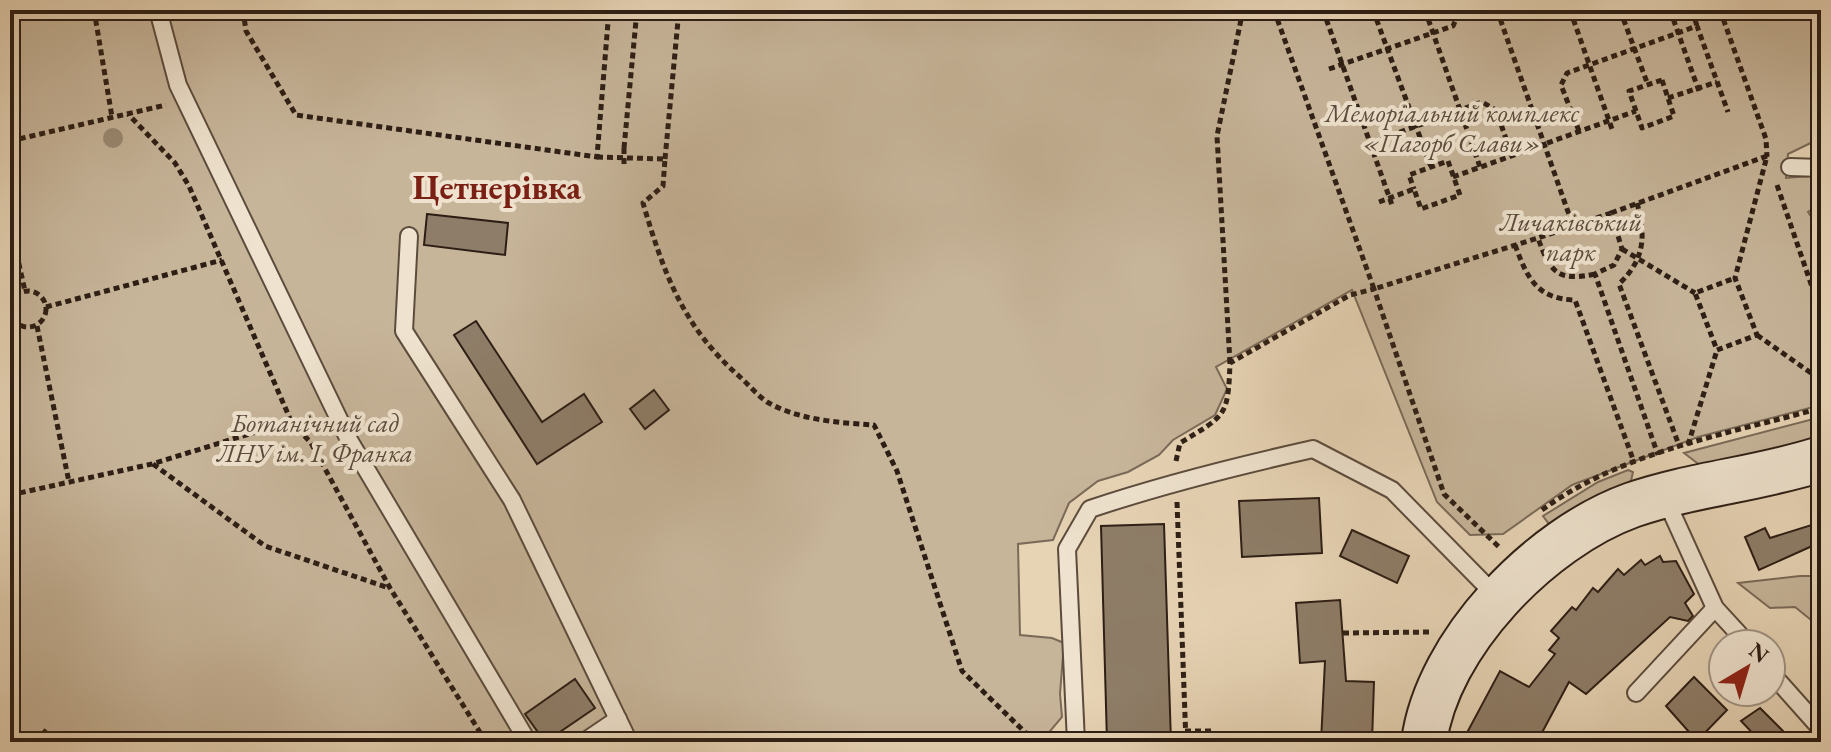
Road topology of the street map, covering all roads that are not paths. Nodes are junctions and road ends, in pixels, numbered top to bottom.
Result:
1 (158, 10) edge
2 (1790, 167) dead end
3 (1821, 168) edge
4 (409, 236) dead end
5 (1821, 459) edge
6 (1661, 475) junction
7 (1500, 600) junction
8 (1715, 608) junction
9 (1733, 628) edge
10 (1787, 691) edge
11 (1636, 693) dead end
12 (618, 719) junction
13 (1821, 729) edge
14 (528, 742) edge
15 (584, 742) edge
16 (629, 742) edge
17 (1076, 742) edge
18 (1424, 742) edge

1 - 14 lane
2 - 3 lane
4 - 12 lane
5 - 6 main road
6 - 7 main road
6 - 8 lane
7 - 17 lane
7 - 18 main road
8 - 9 lane
8 - 11 lane
10 - 13 lane
12 - 15 lane
12 - 16 lane

